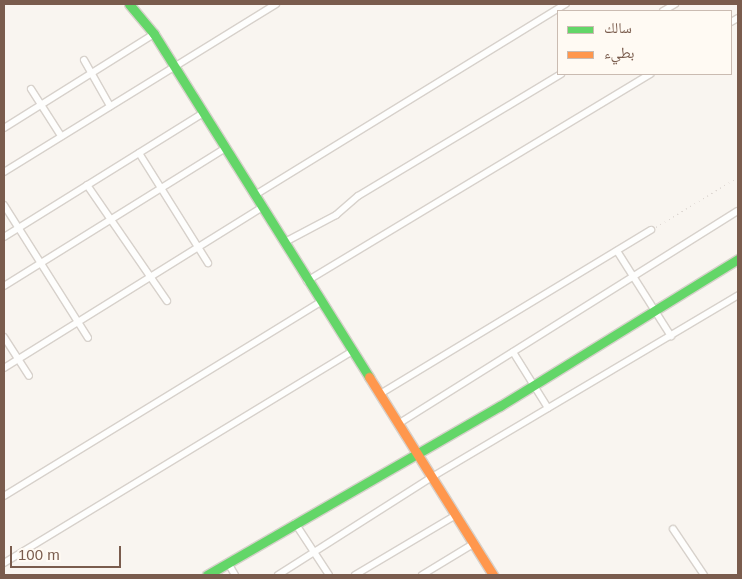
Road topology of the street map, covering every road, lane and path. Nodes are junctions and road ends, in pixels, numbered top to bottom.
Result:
1 (129, 4) edge
2 (276, 4) edge
3 (566, 4) edge
4 (154, 34) junction
5 (84, 60) dead end
6 (174, 66) junction
7 (92, 73) junction
8 (559, 75) edge
9 (648, 75) edge
10 (31, 89) dead end
11 (41, 105) junction
12 (110, 106) junction
13 (204, 113) junction
14 (4, 128) edge
15 (61, 136) junction
16 (226, 148) junction
17 (139, 153) junction
18 (4, 172) edge
19 (738, 177) edge
20 (87, 185) junction
21 (160, 190) junction
22 (255, 195) junction
23 (263, 207) junction
24 (5, 208) edge
25 (738, 212) edge
26 (111, 220) junction
27 (18, 228) junction
28 (651, 230) joint
29 (4, 237) edge
30 (285, 242) junction
31 (198, 248) junction
32 (617, 251) junction
33 (738, 259) edge
34 (208, 263) dead end
35 (39, 264) junction
36 (634, 277) junction
37 (149, 279) junction
38 (307, 281) junction
39 (4, 286) edge
40 (738, 295) edge
41 (167, 301) dead end
42 (320, 302) junction
43 (655, 310) junction
44 (78, 323) junction
45 (671, 336) junction
46 (4, 337) edge
47 (88, 338) dead end
48 (352, 352) junction
49 (513, 352) junction
50 (18, 360) junction
51 (4, 368) edge
52 (29, 376) dead end
53 (534, 384) junction
54 (380, 394) junction
55 (548, 408) junction
56 (398, 424) junction
57 (418, 454) junction
58 (432, 477) junction
59 (4, 496) edge
60 (456, 516) junction
61 (295, 522) junction
62 (673, 529) dead end
63 (473, 544) junction
64 (315, 553) junction
65 (4, 563) edge
66 (228, 563) junction
67 (207, 575) edge
68 (235, 575) edge
69 (278, 575) edge
70 (329, 575) edge
71 (355, 575) edge
72 (422, 575) edge
73 (493, 575) edge
74 (704, 575) edge

1 - 4 street
2 - 6 street
3 - 22 street
4 - 6 street
4 - 7 street
5 - 7 street
6 - 12 street
6 - 13 street
7 - 11 street
7 - 12 street
8 - 30 street
9 - 38 street
10 - 11 street
11 - 14 street
11 - 15 street
12 - 15 street
13 - 16 street
13 - 17 street
15 - 18 street
16 - 21 street
16 - 22 street
17 - 20 street
17 - 21 street
19 - 28 path
20 - 26 street
20 - 27 street
21 - 26 street
21 - 31 street
22 - 23 street
23 - 30 street
23 - 31 street
24 - 27 street
25 - 36 street
26 - 35 street
26 - 37 street
27 - 29 street
27 - 35 street
28 - 32 street
30 - 38 street
31 - 34 street
31 - 37 street
32 - 36 street
32 - 54 street
33 - 43 street
35 - 39 street
35 - 44 street
36 - 43 street
36 - 49 street
37 - 41 street
37 - 44 street
38 - 42 street
40 - 45 street
42 - 48 street
42 - 59 street
43 - 45 street
43 - 53 street
44 - 47 street
44 - 50 street
45 - 55 street
46 - 50 street
48 - 54 street
48 - 65 street
49 - 53 street
49 - 56 street
50 - 51 street
50 - 52 street
53 - 55 street
53 - 57 street
54 - 56 street
55 - 58 street
56 - 57 street
57 - 58 street
57 - 61 street
58 - 60 street
58 - 64 street
60 - 63 street
60 - 71 street
61 - 64 street
61 - 66 street
62 - 74 street
63 - 72 street
63 - 73 street
64 - 69 street
64 - 70 street
66 - 67 street
66 - 68 street

